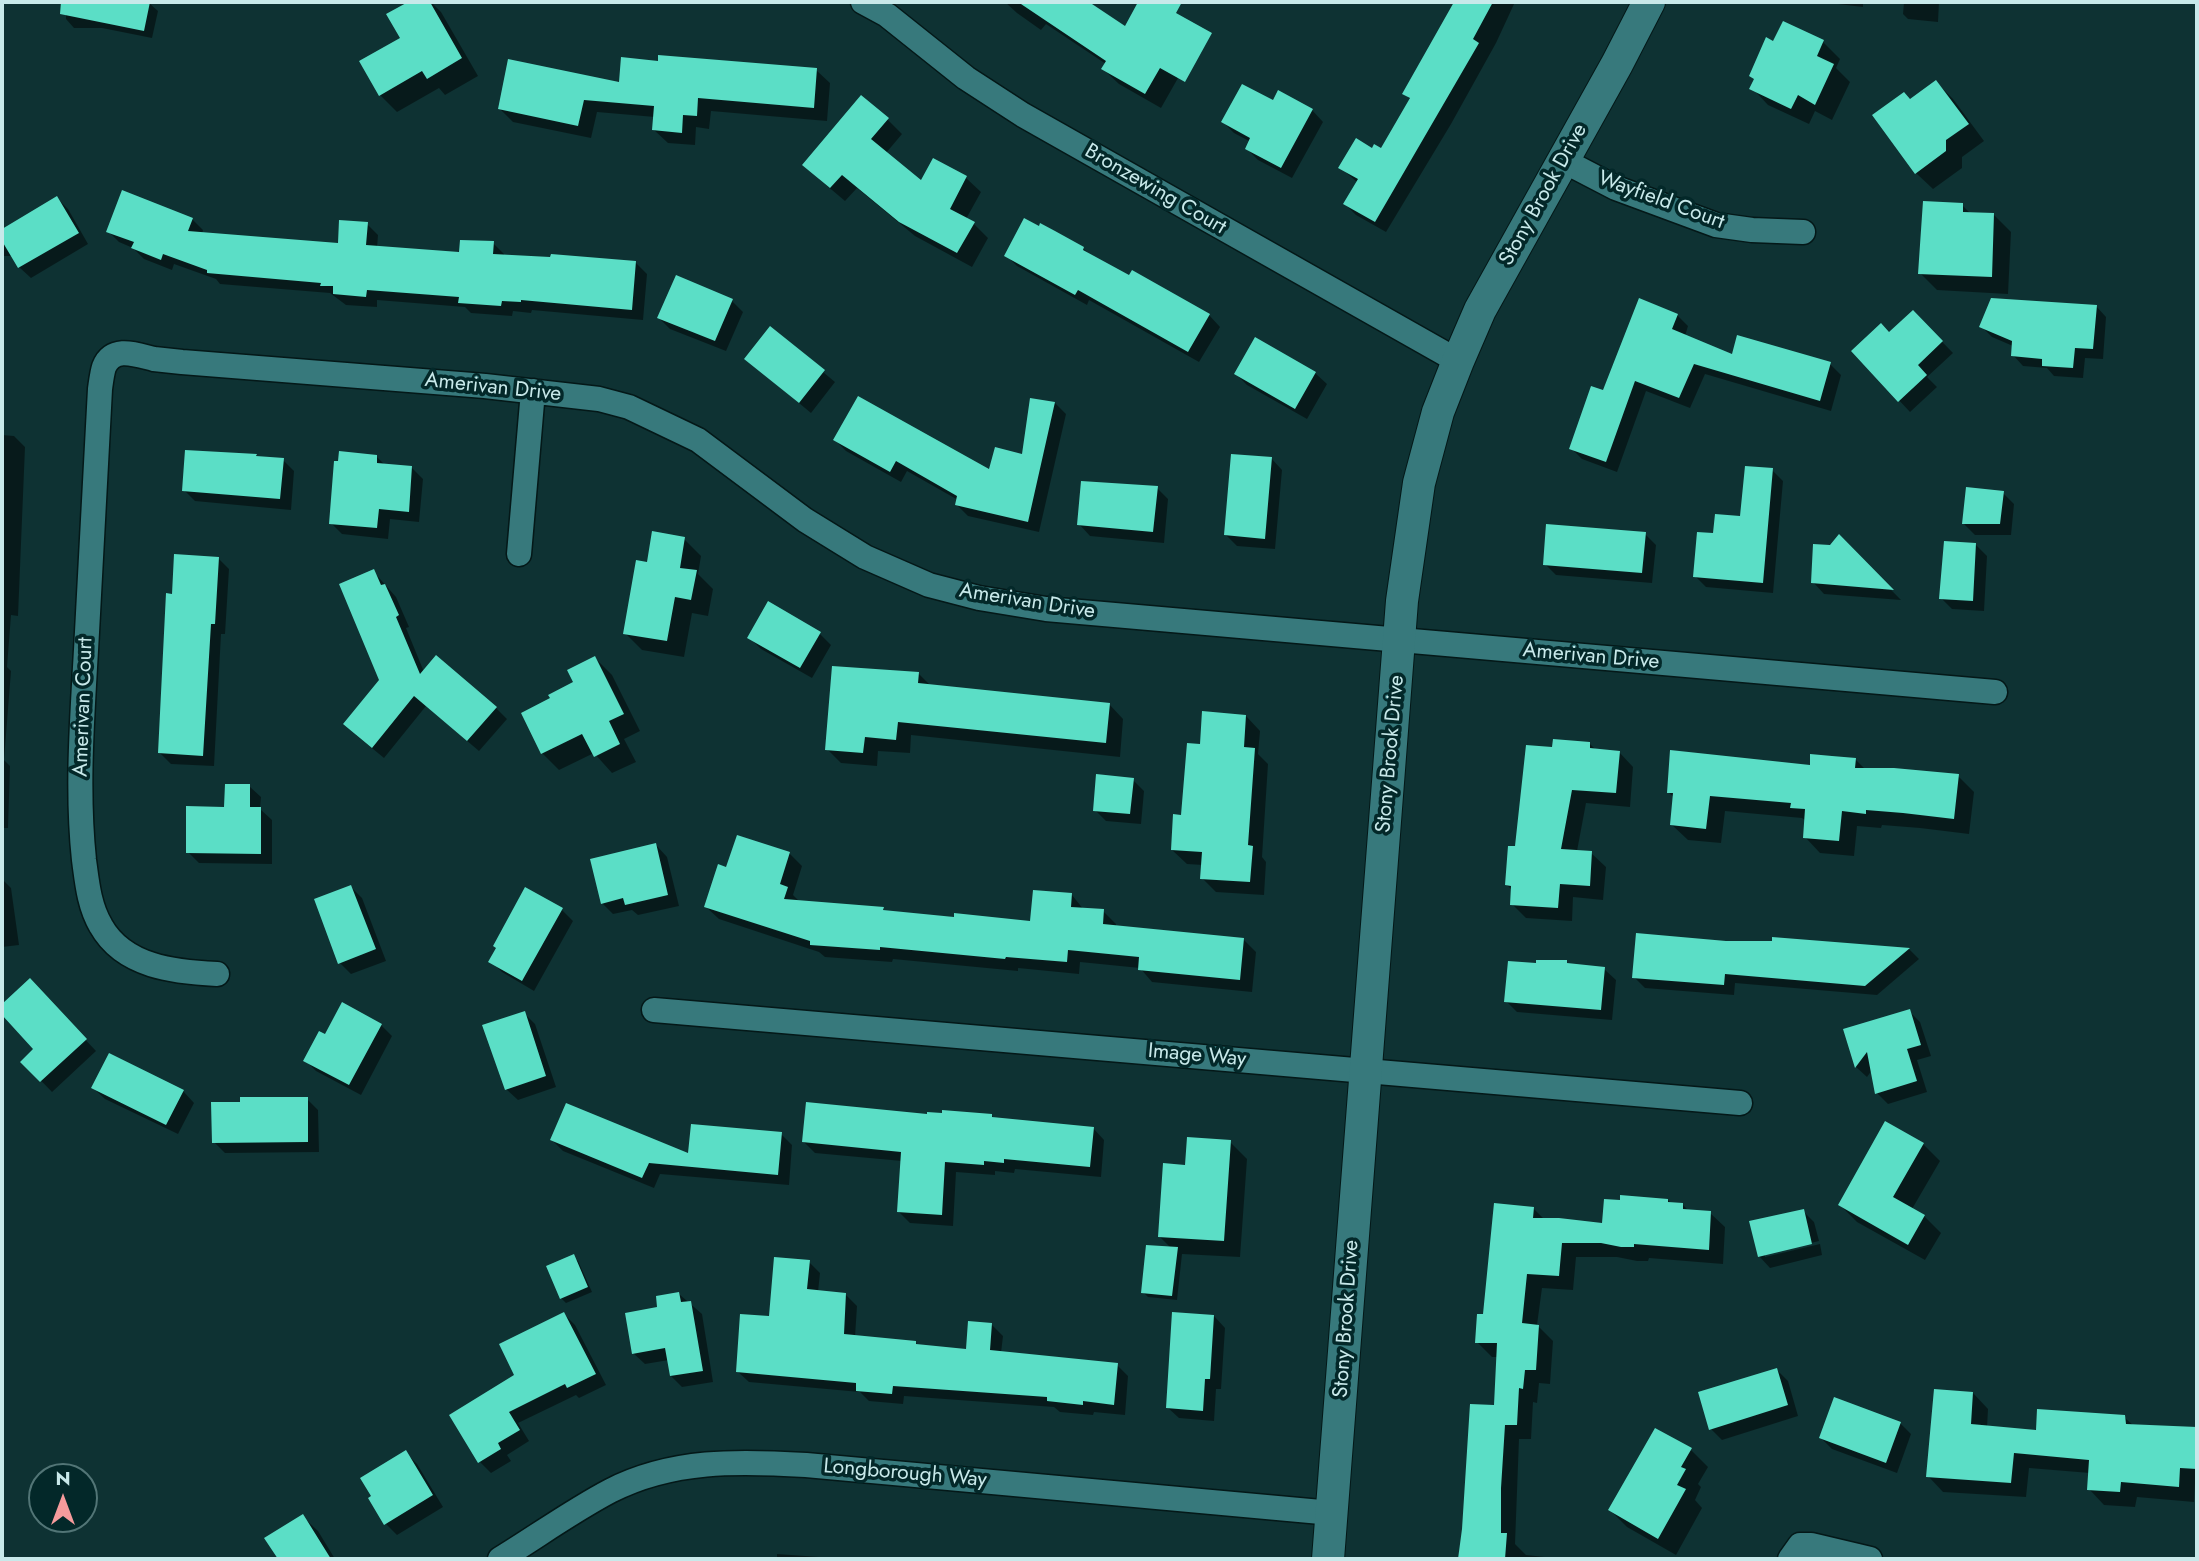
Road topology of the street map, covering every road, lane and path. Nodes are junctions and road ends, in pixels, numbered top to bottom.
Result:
1 (863, 2) edge
2 (1649, 2) edge
3 (1564, 161) junction
4 (1803, 232) dead end
5 (111, 357) joint
6 (1458, 362) junction
7 (533, 391) junction
8 (519, 554) dead end
9 (1401, 638) junction
10 (1995, 692) dead end
11 (217, 974) dead end
12 (654, 1010) dead end
13 (1367, 1071) junction
14 (1740, 1103) dead end
15 (1332, 1513) junction
16 (1791, 1558) edge
17 (500, 1559) edge
18 (1328, 1559) edge
19 (1870, 1559) edge

1 - 6 street, Bronzewing Court
2 - 3 street, Stony Brook Drive
3 - 4 street, Wayfield Court
3 - 6 street, Stony Brook Drive
5 - 7 street, Amerivan Drive
5 - 11 street, Amerivan Court
6 - 9 street, Stony Brook Drive
7 - 8 street
7 - 9 street, Amerivan Drive
9 - 10 street, Amerivan Drive
9 - 13 street, Stony Brook Drive
12 - 13 street, Image Way
13 - 14 street, Image Way
13 - 15 street, Stony Brook Drive
15 - 17 street, Longborough Way
15 - 18 street, Stony Brook Drive
16 - 19 street

